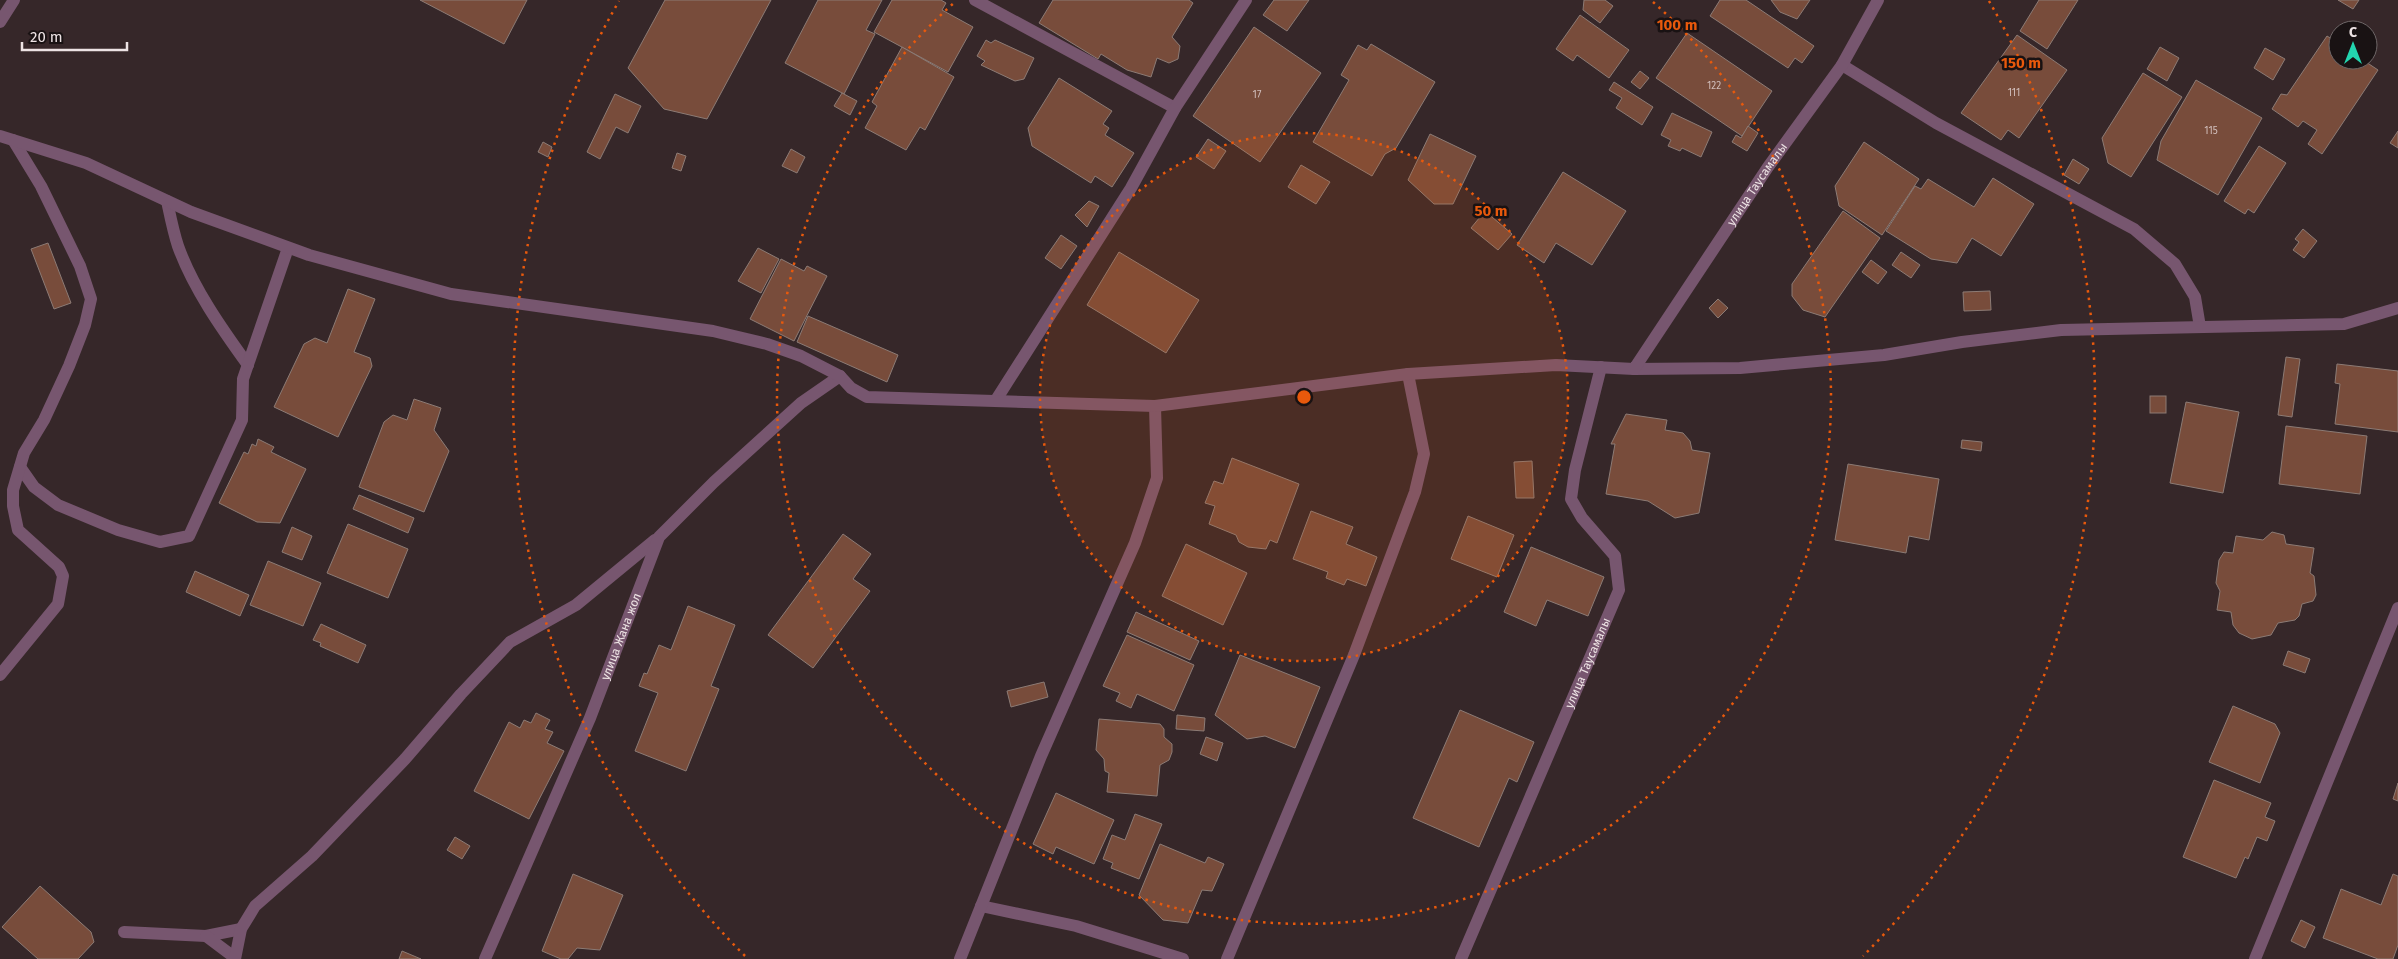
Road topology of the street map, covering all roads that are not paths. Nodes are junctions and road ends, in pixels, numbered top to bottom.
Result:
1 (14, 0) edge
2 (975, 0) edge
3 (1246, 0) edge
4 (1878, 0) edge
5 (0, 22) edge
6 (1842, 65) junction
7 (1175, 108) junction
8 (6, 138) edge
9 (167, 201) junction
10 (288, 248) junction
11 (2398, 308) edge
12 (2200, 327) junction
13 (248, 365) junction
14 (1601, 367) junction
15 (1634, 369) junction
16 (1408, 374) junction
17 (840, 376) junction
18 (996, 400) junction
19 (1155, 406) junction
20 (20, 467) junction
21 (659, 537) junction
22 (2398, 608) edge
23 (0, 675) edge
24 (981, 906) junction
25 (241, 929) junction
26 (124, 932) dead end
27 (206, 936) junction
28 (235, 958) edge
29 (485, 959) edge
30 (960, 959) edge
31 (1183, 959) edge
32 (1227, 959) edge
33 (1461, 959) edge
34 (2255, 959) edge

1 - 5 street
2 - 7 street
3 - 7 street
4 - 6 street, улица Таусамалы
6 - 12 street
6 - 15 street, улица Таусамалы
7 - 18 street
8 - 9 street
8 - 20 street
9 - 10 street
9 - 13 street
10 - 13 street
10 - 17 street
11 - 12 street
12 - 15 street
13 - 20 street
14 - 15 street
14 - 16 street
14 - 33 street, улица Таусамалы
16 - 19 street
16 - 32 street
17 - 18 street
17 - 21 street, улица Жана жол
18 - 19 street
19 - 24 street
20 - 23 street
21 - 25 street
21 - 29 street, улица Жана жол
22 - 34 street
24 - 30 street
24 - 31 street
25 - 27 street
25 - 28 street
26 - 27 street
27 - 28 street

